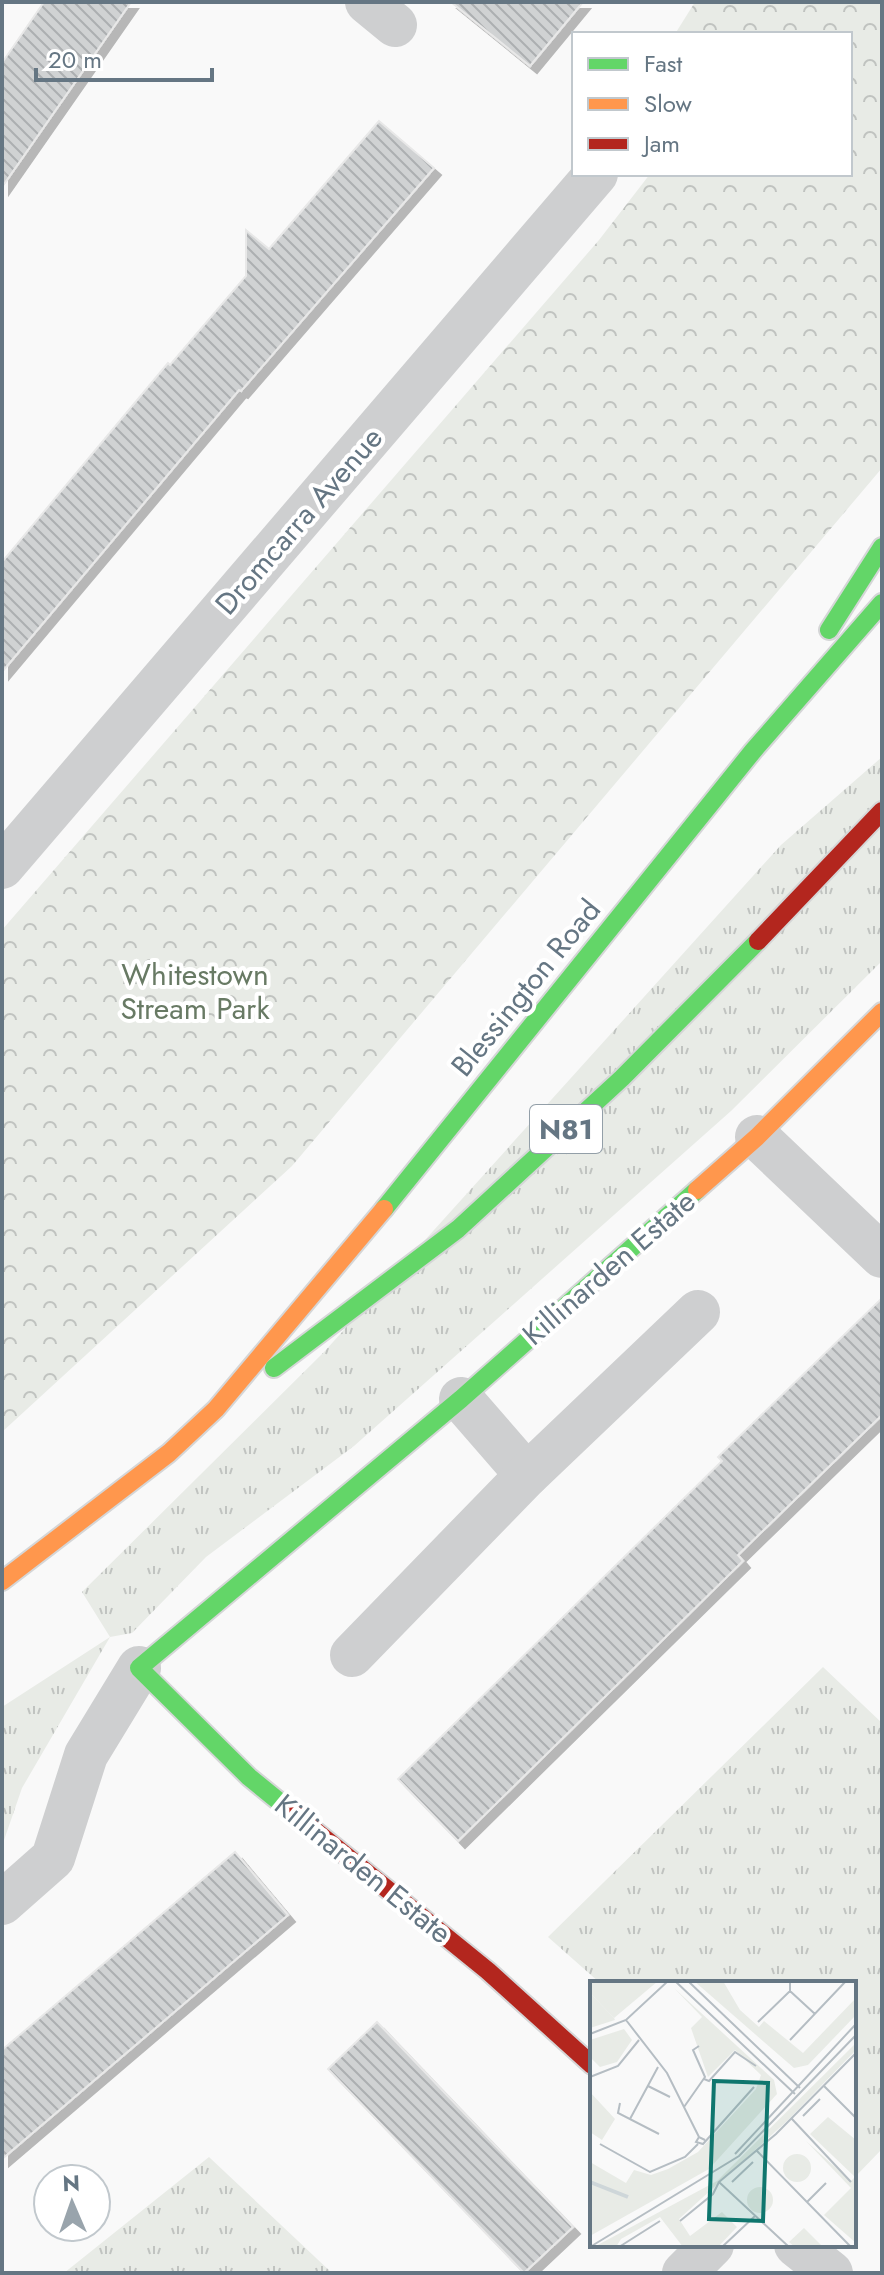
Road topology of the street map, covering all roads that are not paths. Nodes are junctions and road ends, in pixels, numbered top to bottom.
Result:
1 (594, 176) edge
2 (882, 547) edge
3 (882, 603) edge
4 (753, 751) junction
5 (882, 811) edge
6 (2, 867) edge
7 (882, 1012) edge
8 (757, 1137) junction
9 (882, 1256) edge
10 (698, 1312) dead end
11 (461, 1399) junction
12 (216, 1409) junction
13 (527, 1475) junction
14 (2, 1581) edge
15 (352, 1655) dead end
16 (139, 1668) junction
17 (2, 1903) edge
18 (590, 2063) edge
19 (710, 2247) edge
20 (798, 2247) edge
21 (684, 2273) edge
22 (831, 2273) edge

1 - 6 street, Dromcarra Avenue
2 - 4 main road
3 - 4 main road, Blessington Road / N81
4 - 12 main road, Blessington Road / N81
5 - 12 main road, Blessington Road / N81
7 - 8 main road, Killinarden Estate
8 - 9 street
8 - 11 main road, Killinarden Estate
10 - 13 street
11 - 13 street
11 - 16 main road, Killinarden Estate
12 - 14 main road, Blessington Road / N81
13 - 15 street
16 - 17 street, Killinarden Estate
16 - 18 main road, Killinarden Estate
19 - 21 street
20 - 22 street

